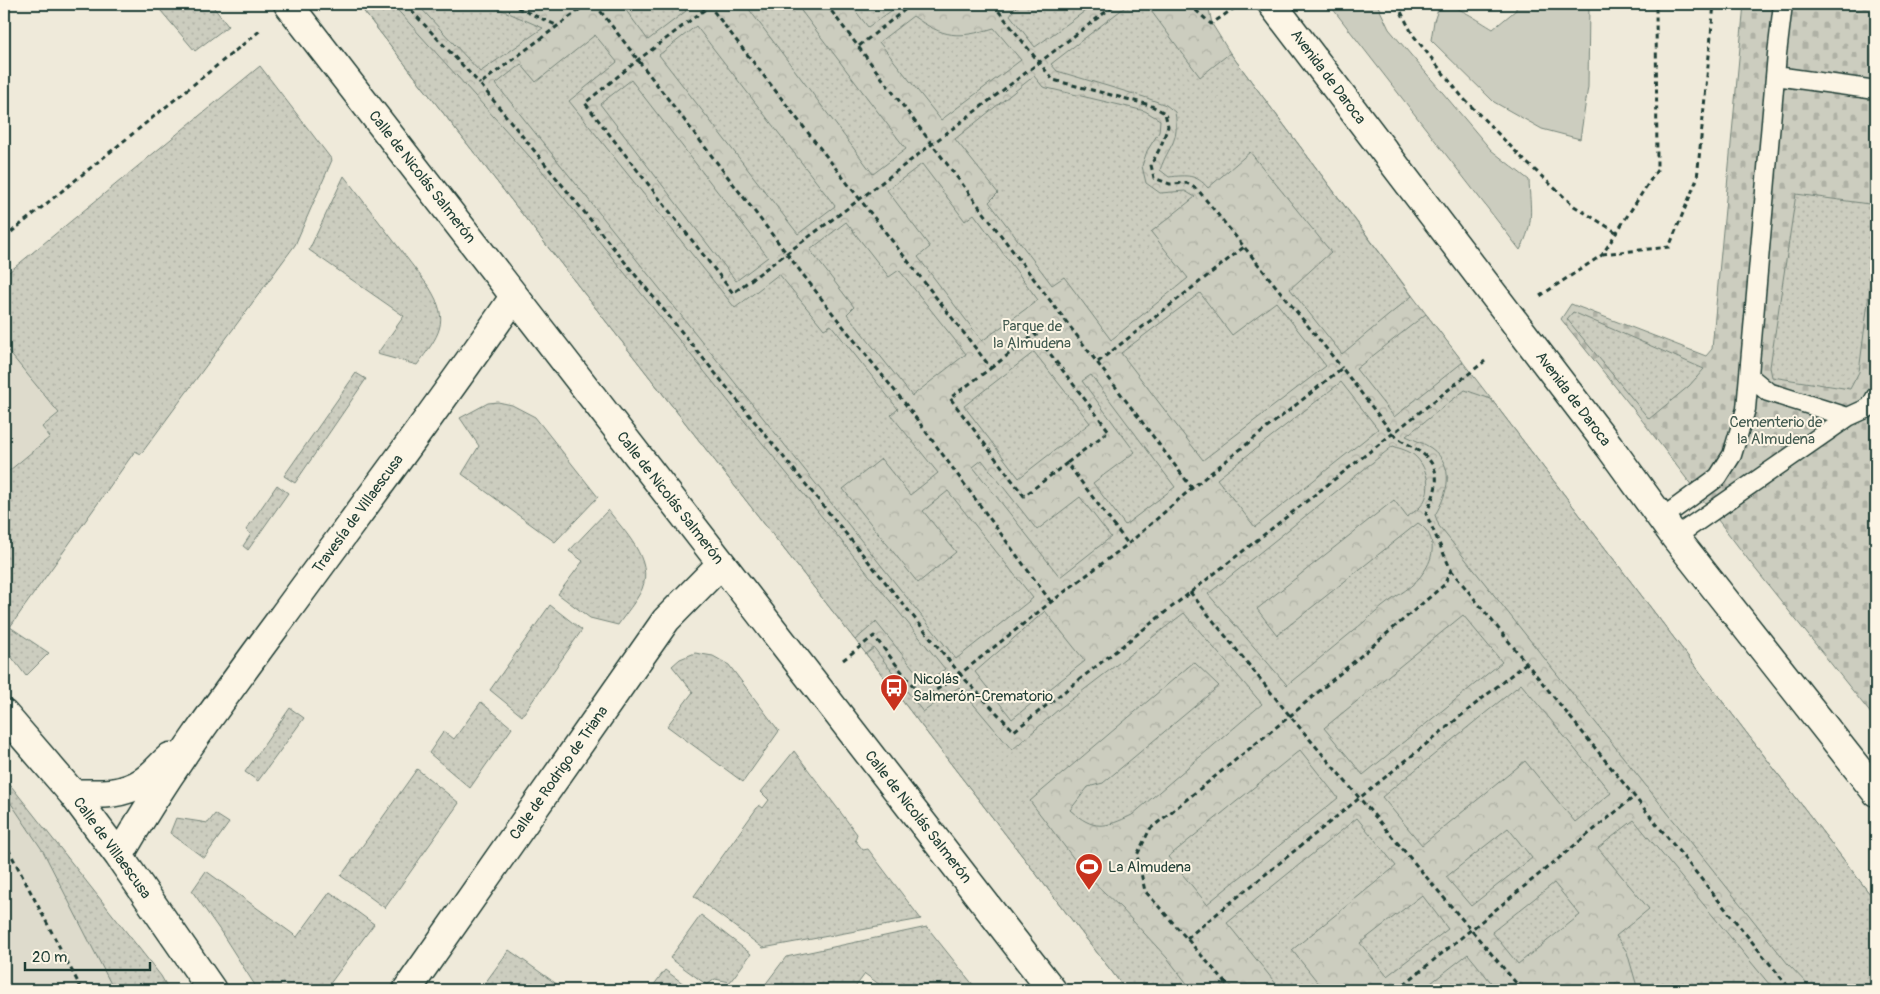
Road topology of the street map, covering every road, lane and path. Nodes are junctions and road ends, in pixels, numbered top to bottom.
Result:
1 (405, 4) edge
2 (509, 4) edge
3 (587, 4) edge
4 (595, 4) edge
5 (710, 4) edge
6 (826, 4) edge
7 (912, 4) edge
8 (992, 4) edge
9 (1116, 4) edge
10 (1189, 4) edge
11 (1272, 4) edge
12 (1397, 4) edge
13 (1656, 4) edge
14 (1714, 4) edge
15 (1783, 4) edge
16 (289, 5) edge
17 (1236, 7) dead end
18 (558, 26) junction
19 (859, 46) junction
20 (638, 60) junction
21 (1039, 62) junction
22 (1776, 76) junction
23 (480, 84) junction
24 (1876, 90) edge
25 (932, 143) junction
26 (860, 199) junction
27 (1616, 232) junction
28 (4, 238) edge
29 (1244, 247) junction
30 (787, 254) junction
31 (1602, 254) junction
32 (514, 297) junction
33 (1533, 300) dead end
34 (1485, 361) dead end
35 (1098, 362) junction
36 (991, 368) junction
37 (1342, 368) junction
38 (1749, 376) junction
39 (1876, 396) edge
40 (1848, 417) junction
41 (1392, 433) junction
42 (1067, 463) junction
43 (1192, 488) junction
44 (1669, 527) junction
45 (1128, 544) junction
46 (721, 564) junction
47 (1451, 570) junction
48 (1190, 592) junction
49 (1051, 602) junction
50 (853, 651) dead end
51 (1526, 663) junction
52 (960, 674) junction
53 (4, 714) edge
54 (1290, 716) junction
55 (200, 729) junction
56 (1876, 792) edge
57 (72, 793) junction
58 (1359, 797) junction
59 (1634, 797) junction
60 (4, 842) edge
61 (119, 856) junction
62 (1472, 929) junction
63 (1187, 938) junction
64 (82, 990) edge
65 (212, 990) edge
66 (407, 990) edge
67 (1052, 990) edge
68 (1232, 990) edge
69 (1397, 990) edge
70 (1522, 990) edge
71 (1791, 990) edge

1 - 23 path
2 - 18 path
3 - 18 path
4 - 20 path
5 - 20 path
5 - 26 path
6 - 19 path
7 - 19 path
8 - 21 path
9 - 21 path
10 - 17 path
11 - 44 street, Avenida de Daroca
12 - 27 path
13 - 27 path
14 - 31 path
15 - 22 lane
16 - 28 path
16 - 32 street, Calle de Nicolás Salmerón
18 - 23 path
19 - 25 path
20 - 30 path
20 - 30 path
21 - 25 path
21 - 29 path
22 - 24 lane
22 - 38 lane
23 - 52 path
25 - 26 path
25 - 35 path
26 - 30 path
26 - 36 path
27 - 31 path
29 - 35 path
29 - 37 path
30 - 49 path
31 - 33 path
32 - 46 street, Calle de Nicolás Salmerón
32 - 55 street, Travesía de Villaescusa
34 - 41 path
35 - 43 path
36 - 42 path
36 - 42 path
37 - 41 path
37 - 43 path
38 - 40 lane
38 - 44 lane
39 - 40 lane
40 - 44 lane
41 - 47 path
41 - 48 path
42 - 45 path
43 - 45 path
44 - 56 street, Avenida de Daroca
45 - 49 path
46 - 66 street, Calle de Rodrigo de Triana
46 - 67 street, Calle de Nicolás Salmerón
47 - 51 path
47 - 54 path
48 - 52 path
48 - 54 path
49 - 52 path
50 - 52 path
51 - 58 path
51 - 59 path
53 - 57 street, Calle de Villaescusa
54 - 58 path
54 - 63 path
55 - 57 street, Travesía de Villaescusa
55 - 61 street, Travesía de Villaescusa
57 - 61 street, Calle de Villaescusa
58 - 62 path
58 - 63 path
59 - 62 path
59 - 71 path
60 - 64 path
61 - 65 street, Calle de Villaescusa
62 - 69 path
62 - 70 path
63 - 68 path

